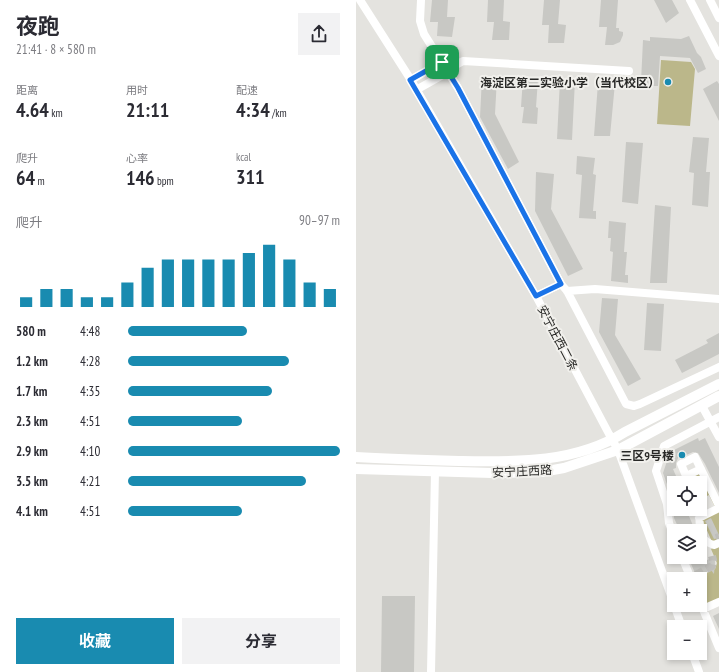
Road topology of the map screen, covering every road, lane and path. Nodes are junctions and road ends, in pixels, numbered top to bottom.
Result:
1 (360, 0) edge
2 (421, 0) edge
3 (690, 0) edge
4 (710, 0) edge
5 (719, 18) edge
6 (719, 56) edge
7 (442, 62) junction
8 (447, 71) junction
9 (629, 71) dead end
10 (410, 80) junction
11 (416, 90) junction
12 (561, 284) junction
13 (567, 291) junction
14 (536, 296) junction
15 (719, 298) edge
16 (719, 367) edge
17 (719, 384) edge
18 (719, 396) edge
19 (702, 406) junction
20 (719, 417) edge
21 (711, 422) junction
22 (719, 436) edge
23 (613, 440) junction
24 (618, 450) junction
25 (356, 458) edge
26 (356, 469) edge
27 (701, 469) junction
28 (436, 471) junction
29 (686, 476) edge
30 (691, 476) edge
31 (719, 507) edge
32 (707, 511) edge
33 (669, 524) edge
34 (707, 542) edge
35 (719, 543) edge
36 (667, 586) edge
37 (719, 602) edge
38 (707, 605) edge
39 (704, 612) edge
40 (719, 648) edge
41 (695, 660) edge
42 (430, 672) edge
43 (699, 672) edge

1 - 10 street, 安宁庄西二条
2 - 7 street
3 - 6 street
4 - 5 street
7 - 8 street
7 - 10 street
8 - 9 street
8 - 11 street
8 - 12 street
10 - 11 street, 安宁庄西二条
11 - 14 street, 安宁庄西二条
12 - 13 street
12 - 14 street
13 - 15 street
13 - 16 street
14 - 23 street, 安宁庄西二条
17 - 23 main road, 安宁庄西路
18 - 19 main road, 安宁庄西路
19 - 21 street
19 - 24 main road, 安宁庄西路
20 - 21 street
21 - 22 street
21 - 33 street
23 - 24 street, 安宁庄西二条
23 - 25 main road, 安宁庄西路
24 - 28 main road, 安宁庄西路
24 - 36 street, 安宁庄西二条
26 - 28 main road, 安宁庄西路
27 - 29 street
27 - 30 street
27 - 31 street
28 - 42 street
31 - 32 street
34 - 35 street
37 - 38 street
39 - 40 street
41 - 43 street

